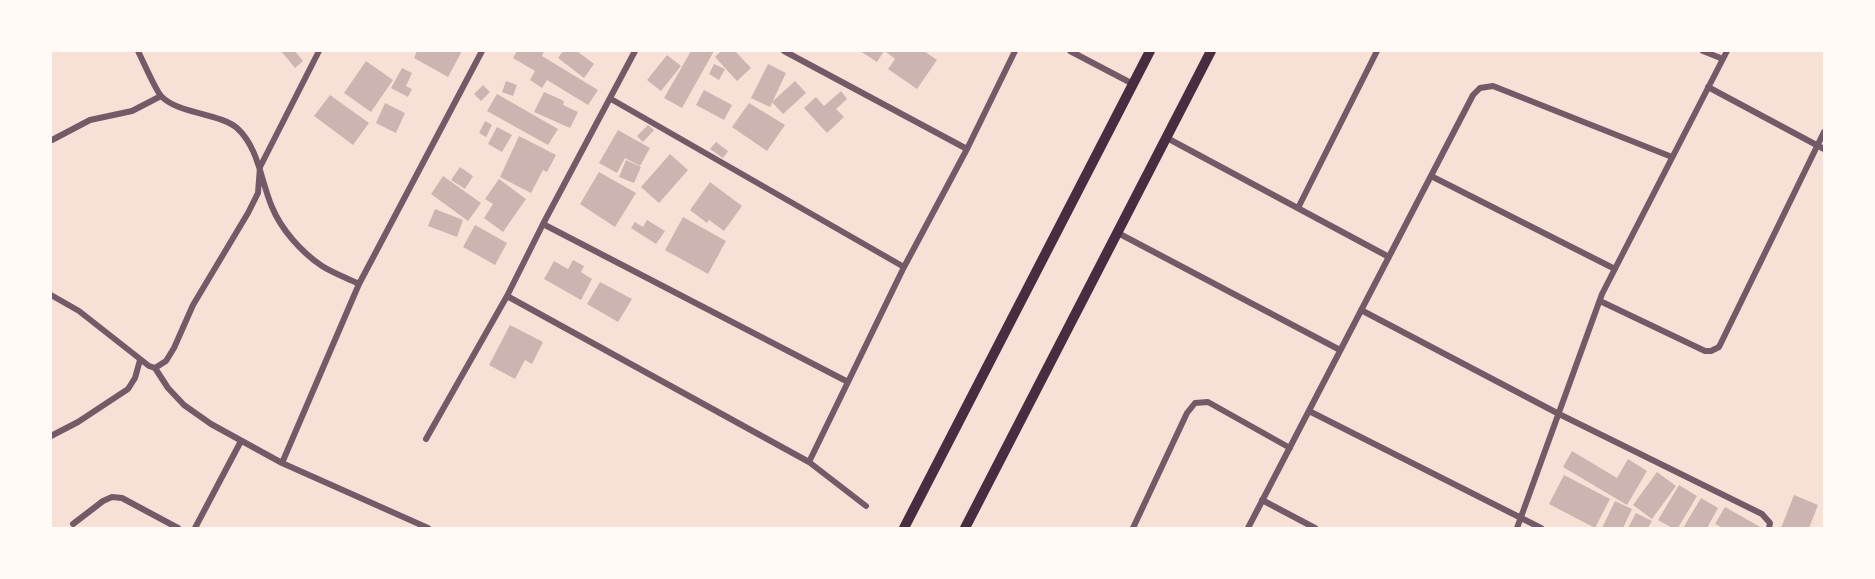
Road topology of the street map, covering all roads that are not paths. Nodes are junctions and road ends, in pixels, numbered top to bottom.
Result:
1 (138, 51) edge
2 (319, 51) edge
3 (482, 51) edge
4 (635, 51) edge
5 (784, 51) edge
6 (1015, 51) edge
7 (1070, 51) edge
8 (1150, 51) edge
9 (1211, 51) edge
10 (1377, 51) edge
11 (1703, 51) edge
12 (1727, 51) edge
13 (1723, 59) junction
14 (1133, 84) junction
15 (1708, 87) junction
16 (161, 96) junction
17 (610, 99) junction
18 (1824, 132) edge
19 (1167, 138) junction
20 (52, 140) edge
21 (1821, 148) edge
22 (967, 149) junction
23 (1672, 157) junction
24 (260, 167) junction
25 (1431, 176) junction
26 (1298, 208) junction
27 (543, 224) junction
28 (1118, 233) junction
29 (1389, 257) junction
30 (904, 267) junction
31 (1615, 269) junction
32 (359, 284) junction
33 (51, 295) edge
34 (507, 296) junction
35 (1600, 301) junction
36 (1361, 310) junction
37 (1340, 351) junction
38 (140, 360) junction
39 (155, 368) junction
40 (848, 382) junction
41 (1309, 411) junction
42 (1559, 414) junction
43 (51, 436) edge
44 (426, 439) dead end
45 (241, 441) junction
46 (1290, 448) junction
47 (809, 462) junction
48 (282, 463) junction
49 (1262, 500) junction
50 (866, 506) dead end
51 (1520, 519) junction
52 (73, 524) dead end
53 (178, 528) edge
54 (195, 528) edge
55 (428, 528) edge
56 (904, 528) edge
57 (965, 528) edge
58 (1133, 528) edge
59 (1248, 528) edge
60 (1315, 528) edge
61 (1517, 528) edge
62 (1541, 528) edge
63 (1769, 528) edge

1 - 16 street
2 - 24 street
3 - 32 street
4 - 17 street
5 - 22 street
6 - 22 street
7 - 14 street
8 - 14 main road
9 - 19 main road
10 - 26 street
11 - 13 street
12 - 13 street
13 - 15 street
14 - 56 main road
15 - 21 street
15 - 23 street
16 - 20 street
16 - 24 street
17 - 27 street
17 - 30 street
18 - 21 street
19 - 26 street
19 - 28 main road
21 - 35 street
22 - 30 street
23 - 25 street
23 - 31 street
24 - 32 street
24 - 39 street
25 - 29 street
25 - 31 street
26 - 29 street
27 - 34 street
27 - 40 street
28 - 37 street
28 - 57 main road
29 - 36 street
30 - 40 street
31 - 35 street
32 - 48 street
33 - 38 street
34 - 44 street
34 - 47 street
35 - 42 street
36 - 37 street
36 - 42 street
37 - 41 street
38 - 39 street
38 - 43 street
39 - 45 street
40 - 47 street
41 - 46 street
41 - 51 street
42 - 51 street
42 - 63 street
45 - 48 street
45 - 54 street
46 - 49 street
46 - 58 street
47 - 50 street
48 - 55 street
49 - 59 street
49 - 60 street
51 - 61 street
51 - 62 street
52 - 53 street

